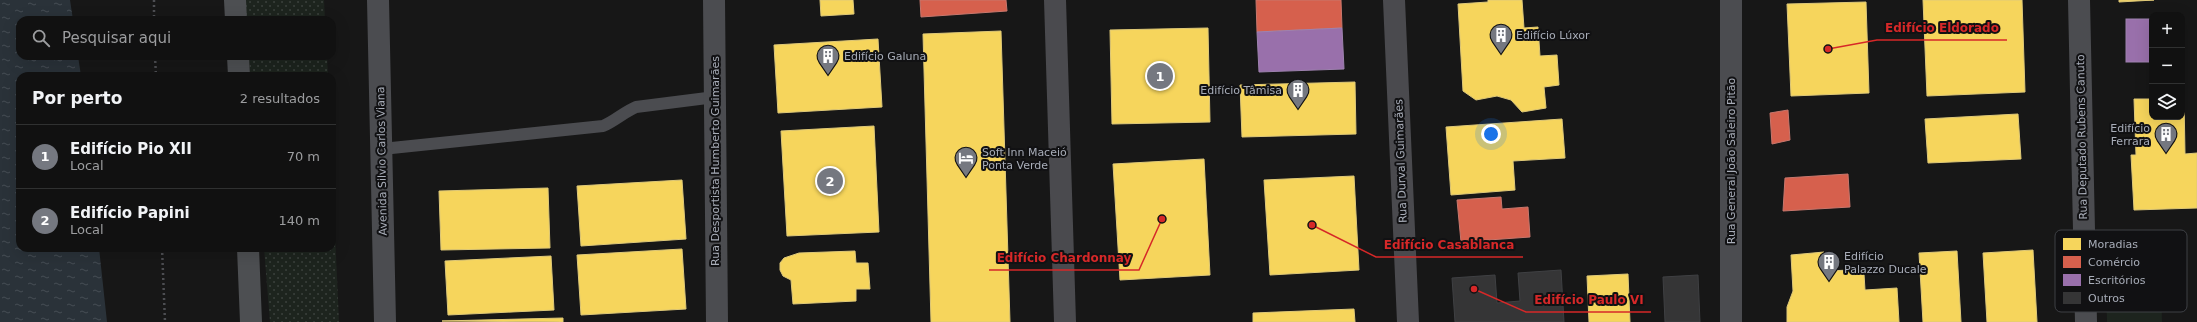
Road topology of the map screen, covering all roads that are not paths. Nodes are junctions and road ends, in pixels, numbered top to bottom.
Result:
1 (236, 0) edge
2 (378, 0) edge
3 (714, 0) edge
4 (1055, 0) edge
5 (1394, 0) edge
6 (1731, 0) edge
7 (2079, 0) edge
8 (236, 16) edge
9 (238, 60) edge
10 (239, 72) edge
11 (715, 97) junction
12 (382, 149) junction
13 (2084, 230) edge
14 (248, 252) edge
15 (2086, 312) edge
16 (251, 322) edge
17 (385, 322) edge
18 (717, 322) edge
19 (1065, 322) edge
20 (1408, 322) edge
21 (1731, 322) edge
22 (2086, 322) edge

1 - 8 main road
2 - 12 street, Avenida Silvio Carlos Viana
3 - 11 street, Rua Desportista Humberto Guimarães
4 - 19 street
5 - 20 street, Rua Durval Guimarães
6 - 21 street, Rua General João Saleiro Pitão
7 - 13 street, Rua Deputado Rubens Canuto
9 - 10 main road
11 - 12 lane
11 - 18 street, Rua Desportista Humberto Guimarães
12 - 17 street, Avenida Silvio Carlos Viana
14 - 16 main road
15 - 22 street, Rua Deputado Rubens Canuto

